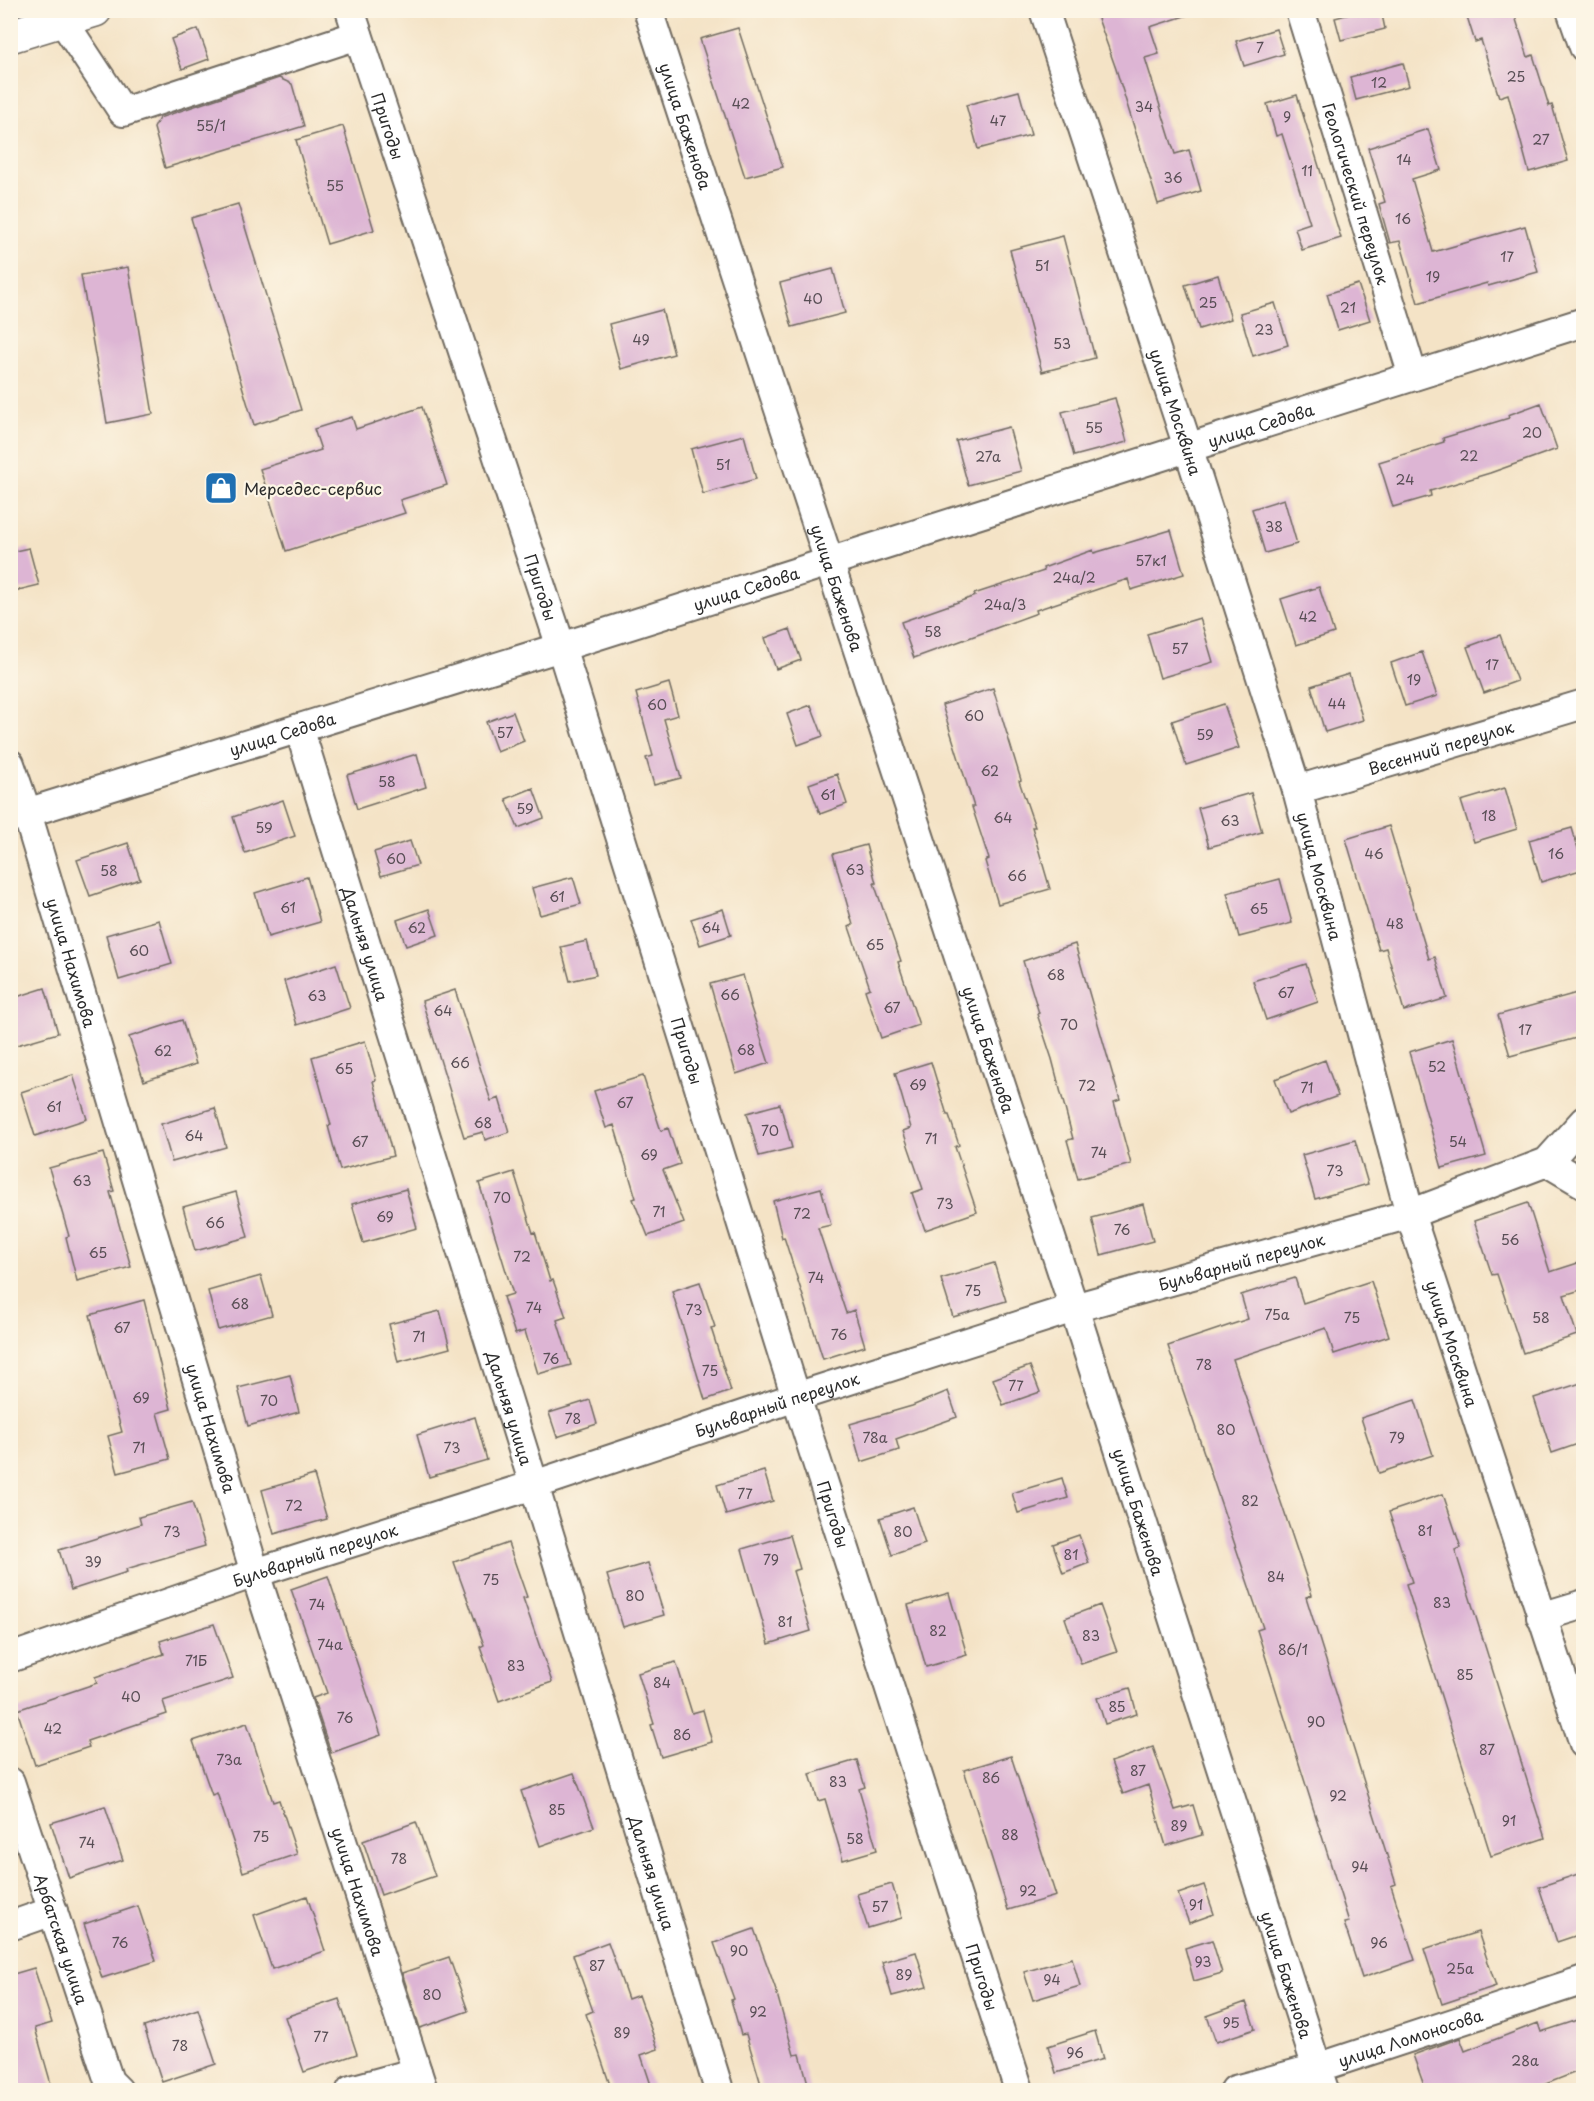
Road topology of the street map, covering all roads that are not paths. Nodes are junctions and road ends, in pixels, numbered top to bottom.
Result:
1 (95, 10) edge
2 (648, 10) edge
3 (1044, 10) edge
4 (1300, 10) edge
5 (1571, 10) edge
6 (63, 21) junction
7 (354, 23) edge
8 (10, 36) edge
9 (1584, 47) edge
10 (1584, 322) edge
11 (1413, 376) junction
12 (1188, 447) junction
13 (828, 561) junction
14 (561, 647) junction
15 (1584, 705) edge
16 (299, 728) junction
17 (10, 764) edge
18 (1297, 790) junction
19 (19, 816) edge
20 (1584, 1121) edge
21 (1547, 1162) junction
22 (1584, 1184) edge
23 (1410, 1214) junction
24 (1074, 1308) junction
25 (796, 1397) junction
26 (534, 1485) junction
27 (255, 1573) junction
28 (1584, 1604) edge
29 (1541, 1617) junction
30 (10, 1658) edge
31 (1584, 1744) edge
32 (10, 1782) edge
33 (53, 1911) junction
34 (10, 1926) edge
35 (1584, 1980) edge
36 (1320, 2079) edge
37 (420, 2081) edge
38 (118, 2091) edge
39 (351, 2091) edge
40 (719, 2091) edge
41 (1019, 2091) edge
42 (1235, 2091) edge

1 - 6 main road
2 - 13 street, улица Баженова
3 - 12 street, улица Москвина
4 - 11 street, Геологический переулок
5 - 9 street
6 - 7 street
6 - 8 main road
7 - 14 street, Пригоды
10 - 11 street, улица Седова
11 - 12 street, улица Седова
12 - 13 street, улица Седова
12 - 18 street, улица Москвина
13 - 14 street, улица Седова
13 - 24 street, улица Баженова
14 - 16 street, улица Седова
14 - 25 street, Пригоды
15 - 18 street, Весенний переулок
16 - 19 street, улица Седова
16 - 26 street, Дальняя улица
17 - 19 street, улица Нахимова
18 - 23 street, улица Москвина
19 - 27 street, улица Нахимова
20 - 21 street, Бульварный переулок
21 - 22 street
21 - 23 street, Бульварный переулок
23 - 24 street, Бульварный переулок
23 - 29 street, улица Москвина
24 - 25 street, Бульварный переулок
24 - 36 street, улица Баженова
25 - 26 street, Бульварный переулок
25 - 41 street, Пригоды
26 - 27 street, Бульварный переулок
26 - 40 street, Дальняя улица
27 - 30 street, Бульварный переулок
27 - 37 street, улица Нахимова
28 - 29 street
29 - 31 street, улица Москвина
32 - 33 street, Арбатская улица
33 - 34 street
33 - 38 street, Арбатская улица
35 - 36 street, улица Ломоносова
36 - 42 street, улица Ломоносова
37 - 39 street

